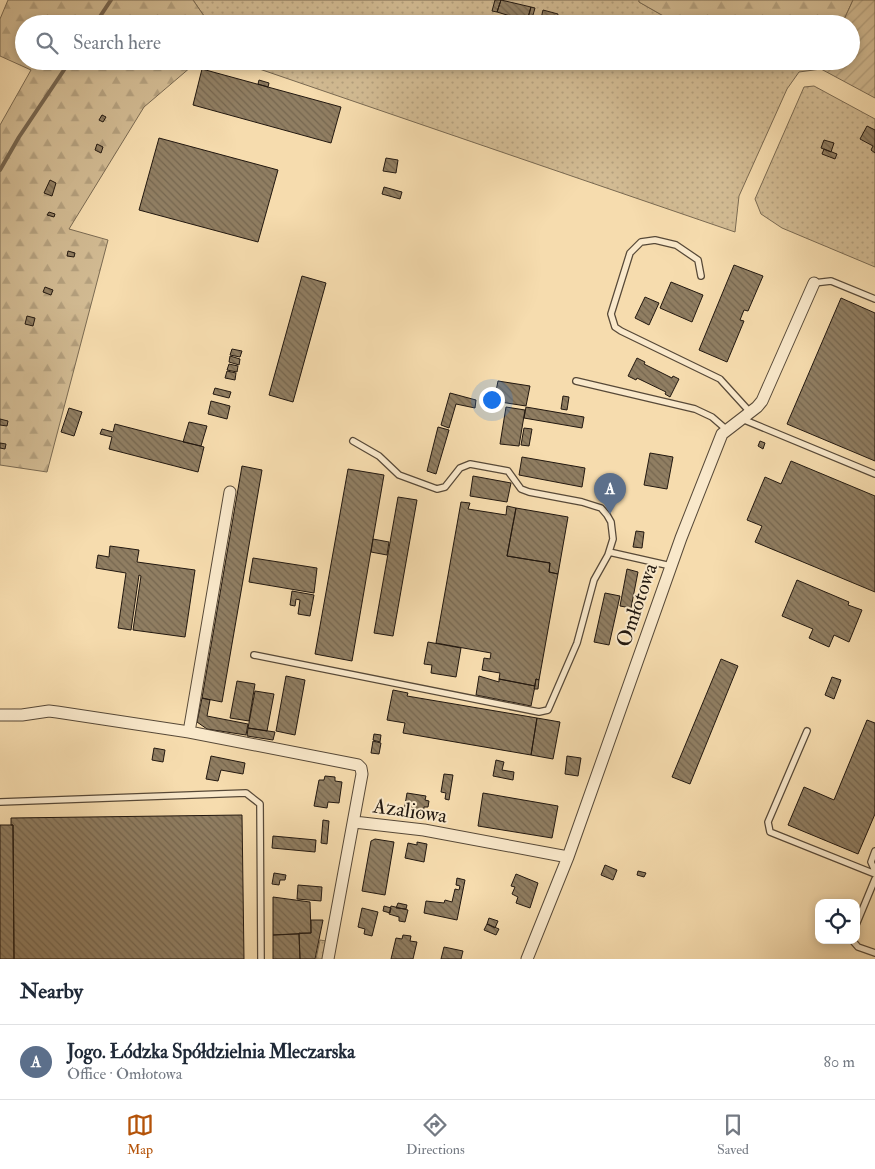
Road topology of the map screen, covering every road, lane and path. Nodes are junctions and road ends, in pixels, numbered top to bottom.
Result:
1 (701, 276) dead end
2 (814, 283) joint
3 (875, 299) edge
4 (576, 381) dead end
5 (746, 415) junction
6 (727, 430) junction
7 (353, 441) dead end
8 (875, 474) edge
9 (230, 492) dead end
10 (609, 552) junction
11 (671, 566) junction
12 (254, 655) dead end
13 (0, 715) edge
14 (807, 731) dead end
15 (189, 732) junction
16 (0, 802) edge
17 (354, 822) junction
18 (875, 851) edge
19 (568, 857) junction
20 (875, 872) edge
21 (875, 880) edge
22 (860, 916) edge
23 (855, 944) edge
24 (875, 953) edge
25 (261, 959) edge
26 (328, 959) edge
27 (527, 959) edge

1 - 5 lane
2 - 3 lane
2 - 5 street, Omłotowa
4 - 6 lane
5 - 6 street, Omłotowa
5 - 8 lane
6 - 11 street, Omłotowa
7 - 10 lane
9 - 15 street
10 - 11 lane
10 - 12 lane
11 - 19 street, Omłotowa
13 - 15 street
14 - 20 lane
15 - 17 street
16 - 25 lane
17 - 19 street, Azaliowa
17 - 26 street, Azaliowa
18 - 20 lane
19 - 27 street, Omłotowa
21 - 22 lane
23 - 24 lane

